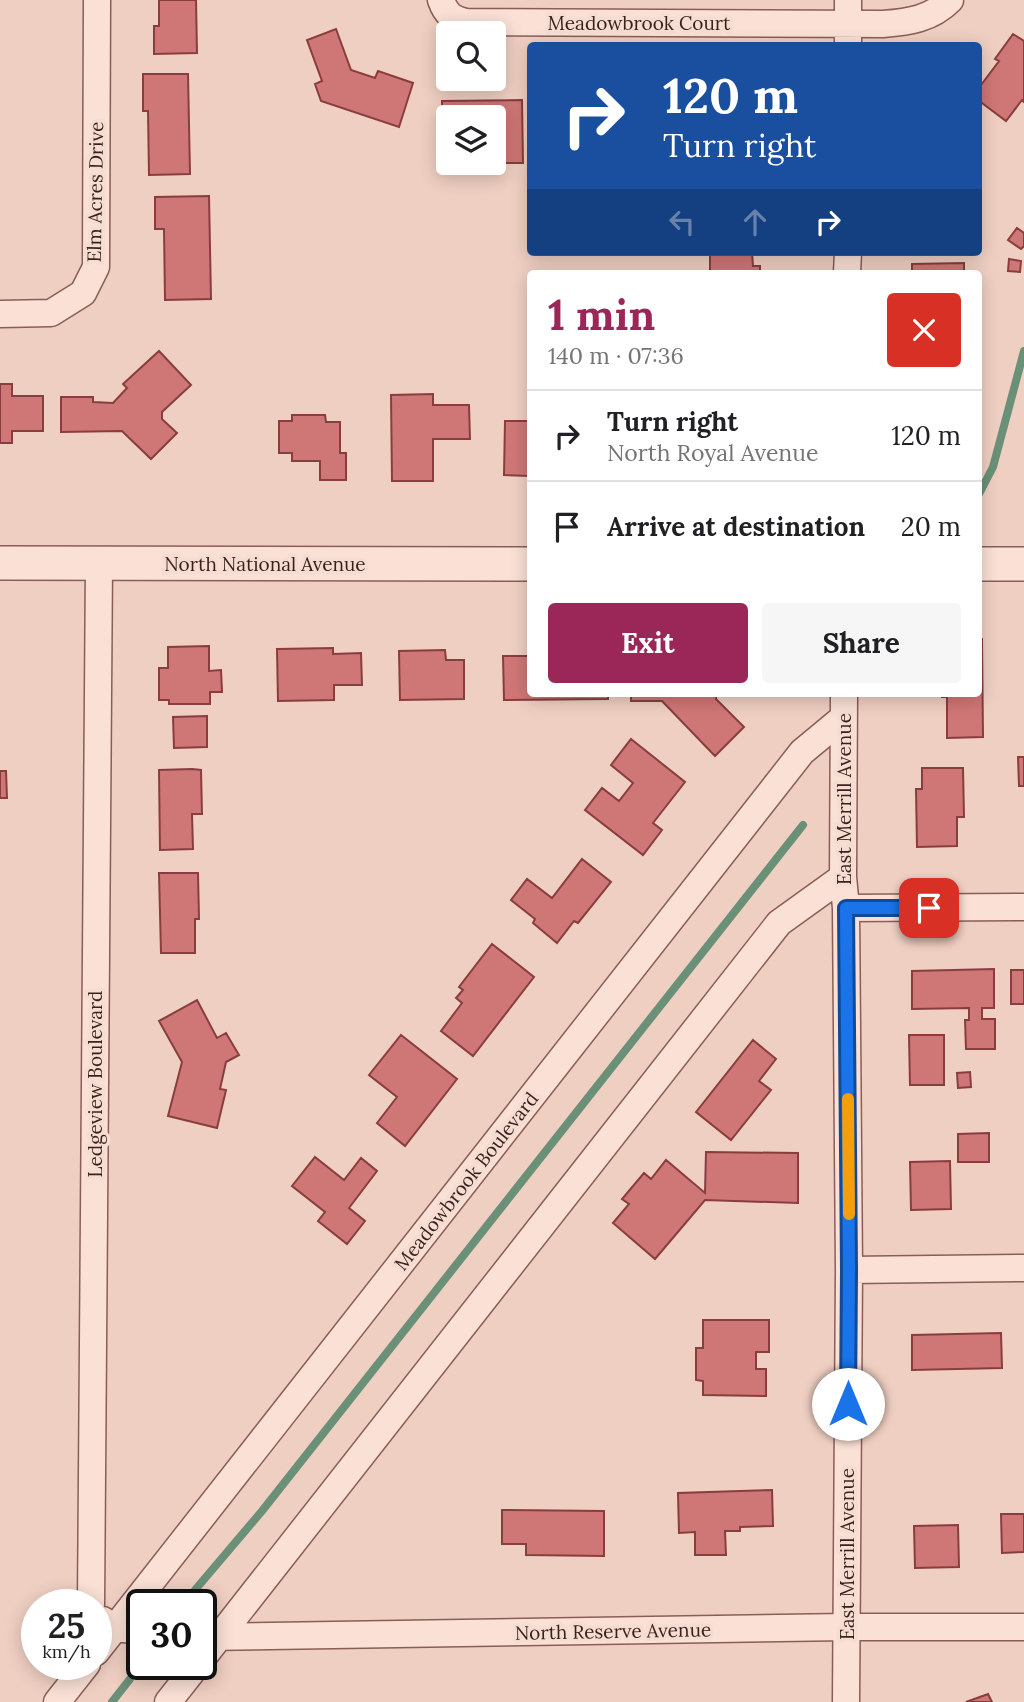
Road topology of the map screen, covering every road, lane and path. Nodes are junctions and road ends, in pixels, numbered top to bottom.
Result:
1 (97, 0) edge
2 (441, 0) edge
3 (950, 0) edge
4 (848, 23) edge
5 (0, 314) edge
6 (0, 564) edge
7 (99, 564) junction
8 (527, 564) edge
9 (982, 564) edge
10 (1024, 564) edge
11 (843, 705) edge
12 (844, 877) junction
13 (1024, 907) edge
14 (846, 908) junction
15 (1024, 1268) edge
16 (849, 1270) junction
17 (91, 1589) edge
18 (112, 1614) edge
19 (847, 1627) junction
20 (217, 1628) edge
21 (1024, 1628) edge
22 (217, 1637) edge
23 (74, 1680) edge
24 (186, 1680) edge
25 (57, 1702) edge
26 (168, 1702) edge
27 (846, 1702) edge

1 - 5 street, Elm Acres Drive
2 - 4 street, Meadowbrook Court
3 - 4 street, Meadowbrook Court
6 - 7 street, North National Avenue
7 - 8 street, North National Avenue
7 - 17 street, Ledgeview Boulevard
9 - 10 street
11 - 12 street, East Merrill Avenue
11 - 18 street, Meadowbrook Boulevard
12 - 14 street, East Merrill Avenue
12 - 20 street
13 - 14 street
14 - 16 street, East Merrill Avenue
15 - 16 street
16 - 19 street, East Merrill Avenue
19 - 21 street, North Reserve Avenue
19 - 22 street, North Reserve Avenue
19 - 27 street, East Merrill Avenue
23 - 25 street
24 - 26 street

